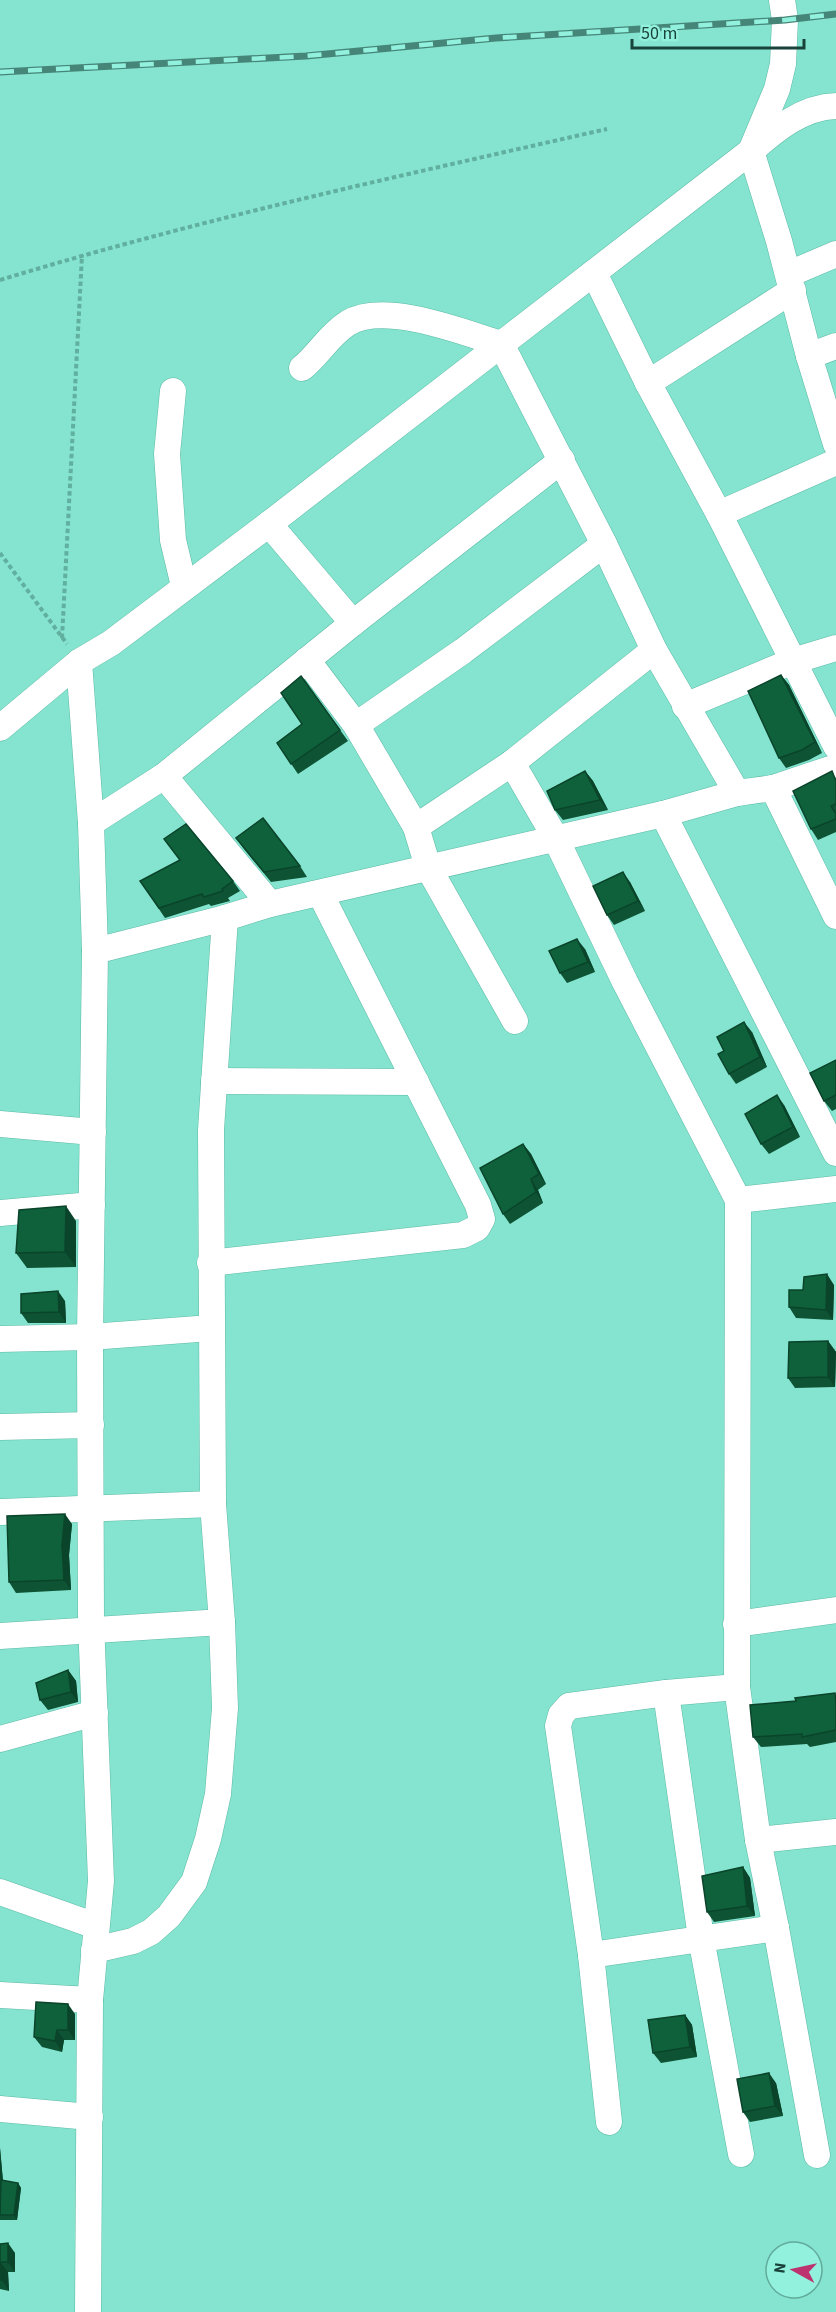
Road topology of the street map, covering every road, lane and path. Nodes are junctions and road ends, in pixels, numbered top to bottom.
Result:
1 (782, 0) edge
2 (836, 106) edge
3 (607, 129) dead end
4 (751, 151) junction
5 (836, 254) edge
6 (82, 255) junction
7 (594, 273) junction
8 (0, 280) edge
9 (791, 282) junction
10 (501, 344) junction
11 (836, 346) edge
12 (809, 356) junction
13 (302, 368) dead end
14 (648, 383) junction
15 (172, 391) dead end
16 (836, 444) edge
17 (562, 460) junction
18 (836, 462) edge
19 (719, 514) junction
20 (269, 524) junction
21 (604, 544) junction
22 (0, 553) edge
23 (184, 586) junction
24 (353, 623) junction
25 (62, 638) junction
26 (836, 648) edge
27 (654, 650) junction
28 (308, 660) junction
29 (793, 661) junction
30 (79, 662) junction
31 (685, 706) junction
32 (356, 725) junction
33 (0, 728) edge
34 (836, 746) edge
35 (512, 763) junction
36 (836, 767) edge
37 (164, 776) junction
38 (773, 788) junction
39 (737, 793) junction
40 (663, 814) junction
41 (91, 823) junction
42 (416, 827) junction
43 (555, 837) junction
44 (428, 867) junction
45 (320, 893) junction
46 (270, 904) junction
47 (836, 916) edge
48 (225, 918) junction
49 (95, 951) junction
50 (515, 1021) dead end
51 (214, 1081) junction
52 (416, 1082) junction
53 (0, 1124) edge
54 (93, 1132) junction
55 (836, 1153) edge
56 (836, 1189) edge
57 (738, 1200) junction
58 (92, 1205) junction
59 (0, 1213) edge
60 (210, 1263) junction
61 (211, 1328) junction
62 (90, 1337) junction
63 (0, 1339) edge
64 (91, 1425) junction
65 (0, 1427) edge
66 (213, 1504) junction
67 (91, 1507) junction
68 (0, 1512) edge
69 (836, 1610) edge
70 (222, 1622) junction
71 (736, 1624) junction
72 (92, 1630) junction
73 (0, 1636) edge
74 (737, 1687) junction
75 (666, 1693) junction
76 (95, 1713) junction
77 (0, 1739) edge
78 (836, 1832) edge
79 (759, 1840) junction
80 (0, 1892) edge
81 (776, 1928) junction
82 (95, 1938) junction
83 (701, 1938) junction
84 (591, 1955) junction
85 (0, 1995) edge
86 (90, 2000) junction
87 (0, 2109) edge
88 (90, 2117) junction
89 (609, 2122) dead end
90 (741, 2154) dead end
91 (817, 2155) dead end
92 (88, 2312) edge

1 - 4 street
2 - 4 street
3 - 6 path
4 - 7 street
4 - 9 street
5 - 9 street
6 - 8 path
6 - 25 path
7 - 10 street
7 - 14 street
9 - 12 street
9 - 14 street
10 - 13 street
10 - 17 street
10 - 20 street
11 - 12 street
12 - 16 street
14 - 19 street
15 - 23 street
17 - 21 street
17 - 24 street
18 - 19 street
19 - 29 street
20 - 23 street
20 - 24 street
21 - 27 street
21 - 32 street
22 - 25 path
23 - 30 street
24 - 28 street
25 - 30 path
26 - 29 street
27 - 31 street
27 - 35 street
28 - 32 street
28 - 37 street
29 - 31 street
29 - 34 street
30 - 33 street
30 - 41 street
31 - 39 street
32 - 42 street
35 - 42 street
35 - 43 street
36 - 38 street
37 - 41 street
37 - 46 street
38 - 39 street
38 - 47 street
39 - 40 street
40 - 43 street
40 - 55 street
41 - 49 street
42 - 44 street
43 - 44 street
43 - 57 street
44 - 45 street
44 - 50 street
45 - 46 street
45 - 52 street
46 - 48 street
48 - 49 street
48 - 51 street
49 - 54 street
51 - 52 street
51 - 60 street
52 - 60 street
53 - 54 street
54 - 58 street
56 - 57 street
57 - 71 street
58 - 59 street
58 - 62 street
60 - 61 street
61 - 62 street
61 - 66 street
62 - 63 street
62 - 64 street
64 - 65 street
64 - 67 street
66 - 67 street
66 - 70 street
67 - 68 street
67 - 72 street
69 - 71 street
70 - 72 street
70 - 82 street
71 - 74 street
72 - 73 street
72 - 76 street
74 - 75 street
74 - 79 street
75 - 83 street
75 - 84 street
76 - 77 street
76 - 82 street
78 - 79 street
79 - 81 street
80 - 82 street
81 - 83 street
81 - 91 street
82 - 86 street
83 - 84 street
83 - 90 street
84 - 89 street
85 - 86 street
86 - 88 street
87 - 88 street
88 - 92 street

